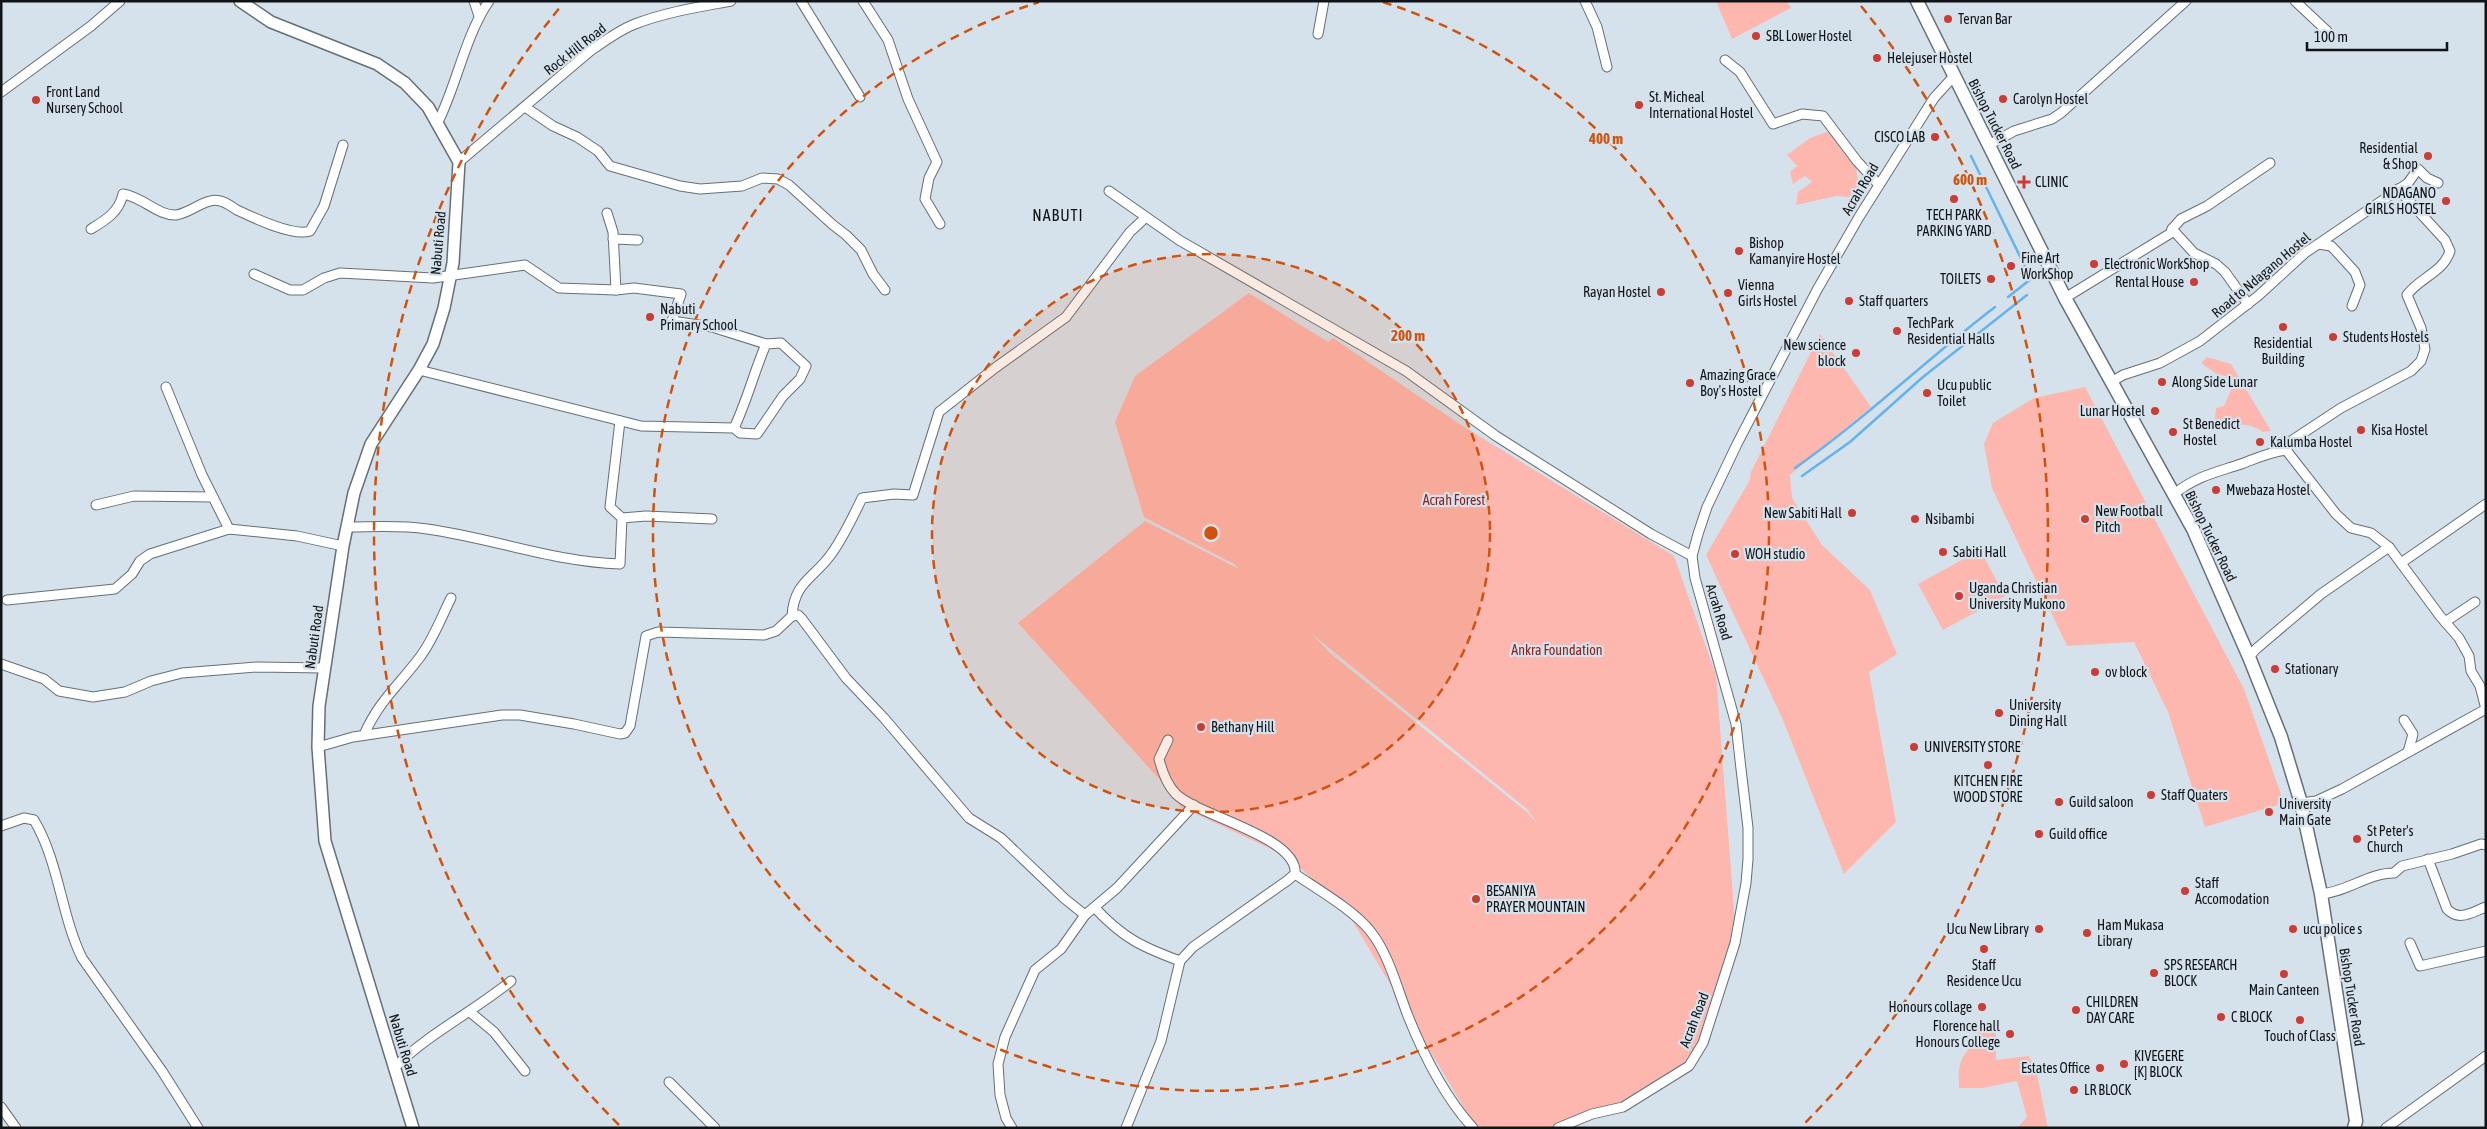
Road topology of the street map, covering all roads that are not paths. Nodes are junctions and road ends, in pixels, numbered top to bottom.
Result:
1 (120, 1) edge
2 (240, 1) edge
3 (474, 1) edge
4 (489, 1) edge
5 (731, 1) edge
6 (801, 1) edge
7 (864, 1) edge
8 (1324, 1) edge
9 (1584, 1) edge
10 (1917, 1) edge
11 (2186, 1) edge
12 (2295, 1) edge
13 (479, 16) junction
14 (2327, 31) dead end
15 (1318, 34) dead end
16 (1725, 60) dead end
17 (1607, 67) dead end
18 (1954, 76) junction
19 (1, 92) edge
20 (860, 97) dead end
21 (525, 106) junction
22 (438, 122) junction
23 (343, 145) dead end
24 (1989, 146) junction
25 (460, 162) junction
26 (2270, 162) dead end
27 (2438, 183) dead end
28 (1879, 185) junction
29 (2398, 189) junction
30 (1109, 191) dead end
31 (607, 213) dead end
32 (1145, 218) junction
33 (940, 224) dead end
34 (91, 229) dead end
35 (2172, 229) junction
36 (613, 239) junction
37 (638, 240) dead end
38 (2319, 244) junction
39 (254, 274) dead end
40 (451, 275) junction
41 (616, 290) junction
42 (885, 290) dead end
43 (2066, 298) junction
44 (2248, 304) junction
45 (2352, 306) dead end
46 (766, 344) junction
47 (419, 370) junction
48 (2113, 381) junction
49 (166, 387) dead end
50 (620, 421) junction
51 (734, 428) junction
52 (2286, 450) junction
53 (2174, 494) junction
54 (213, 497) junction
55 (96, 504) dead end
56 (2486, 504) edge
57 (622, 518) junction
58 (712, 519) dead end
59 (346, 527) junction
60 (229, 529) junction
61 (343, 546) junction
62 (2389, 547) junction
63 (1692, 556) junction
64 (2401, 563) junction
65 (450, 598) dead end
66 (7, 600) dead end
67 (2475, 602) dead end
68 (792, 616) junction
69 (2445, 622) junction
70 (2250, 657) junction
71 (1, 664) edge
72 (325, 668) junction
73 (2404, 720) dead end
74 (364, 735) junction
75 (1168, 740) dead end
76 (318, 747) junction
77 (2408, 752) junction
78 (2301, 803) junction
79 (1194, 805) junction
80 (1, 826) edge
81 (2486, 845) edge
82 (2428, 859) junction
83 (1295, 874) junction
84 (2321, 894) junction
85 (2486, 907) edge
86 (1095, 908) junction
87 (1085, 916) junction
88 (2410, 943) dead end
89 (2486, 951) edge
90 (1180, 961) junction
91 (511, 981) dead end
92 (470, 1012) junction
93 (2486, 1056) edge
94 (394, 1068) junction
95 (525, 1071) dead end
96 (669, 1082) dead end
97 (1, 1107) edge
98 (16, 1128) edge
99 (198, 1128) edge
100 (413, 1128) edge
101 (715, 1128) edge
102 (1012, 1128) edge
103 (1126, 1128) edge
104 (1473, 1128) edge
105 (1558, 1128) edge
106 (2354, 1128) edge
107 (2386, 1128) edge

1 - 19 street
2 - 22 street
3 - 13 street
4 - 13 street
5 - 21 street, Rock Hill Road
6 - 20 street
7 - 33 street
8 - 15 street
9 - 17 street
10 - 18 main road, Bishop Tucker Road
11 - 24 street
12 - 14 street
13 - 22 street
16 - 28 street
18 - 24 main road, Bishop Tucker Road
18 - 28 street, Acrah Road
21 - 25 street, Rock Hill Road
21 - 42 street
22 - 25 street
23 - 34 street
24 - 43 main road, Bishop Tucker Road
25 - 40 street, Nabuti Road
26 - 35 street
27 - 29 street, Road to Ndagano Hostel
28 - 63 street, Acrah Road
29 - 38 street, Road to Ndagano Hostel
29 - 52 street
30 - 32 street
31 - 36 street
32 - 63 street
32 - 68 street
35 - 43 street
35 - 44 street
36 - 37 street
36 - 41 street
38 - 44 street, Road to Ndagano Hostel
38 - 45 street
39 - 40 street
40 - 41 street
40 - 47 street, Nabuti Road
41 - 46 street
43 - 48 main road, Bishop Tucker Road
44 - 48 street, Road to Ndagano Hostel
46 - 51 street
46 - 51 street
47 - 50 street
47 - 59 street, Nabuti Road
48 - 53 main road, Bishop Tucker Road
49 - 54 street
50 - 51 street
50 - 57 street
52 - 53 street
52 - 62 street
53 - 70 main road, Bishop Tucker Road
54 - 55 street
54 - 60 street
56 - 64 street
57 - 58 street
57 - 59 street
59 - 61 street, Nabuti Road
60 - 61 street
60 - 66 street
61 - 72 street, Nabuti Road
62 - 64 street
62 - 70 street
63 - 105 street, Acrah Road
64 - 69 street
65 - 74 street
67 - 69 street
68 - 74 street
68 - 87 street
69 - 77 street
70 - 78 main road, Bishop Tucker Road
71 - 72 street
72 - 76 street, Nabuti Road
73 - 77 street
74 - 76 street
75 - 79 street
76 - 94 street, Nabuti Road
77 - 78 street
78 - 84 main road, Bishop Tucker Road
79 - 83 street
79 - 86 street
80 - 99 street
81 - 82 street
82 - 84 street
82 - 85 street
83 - 90 street
83 - 104 street
84 - 106 main road, Bishop Tucker Road
86 - 87 street
86 - 90 street
87 - 102 street
88 - 89 street
90 - 103 street
91 - 92 street
92 - 94 street
92 - 95 street
93 - 107 street
94 - 100 street, Nabuti Road
96 - 101 street
97 - 98 street

